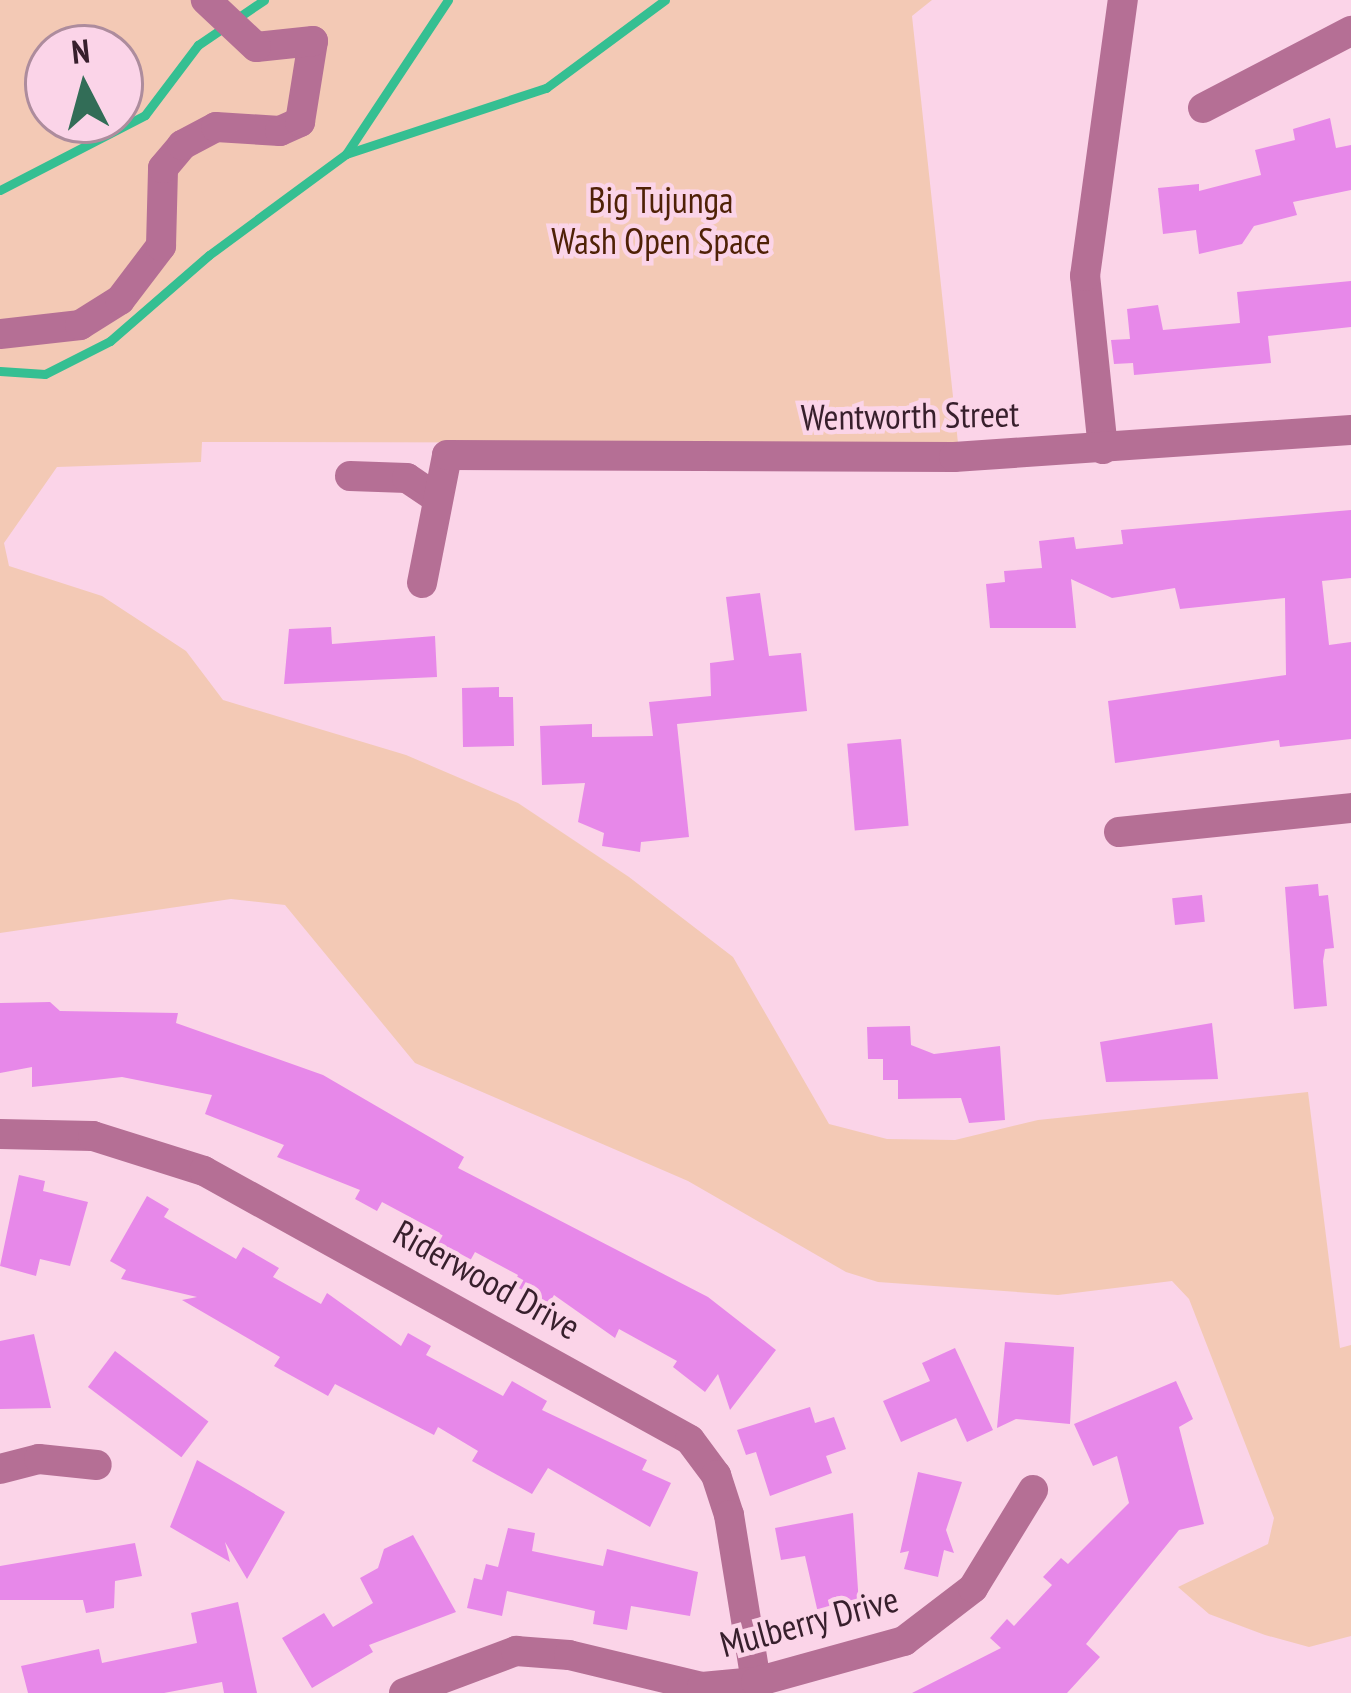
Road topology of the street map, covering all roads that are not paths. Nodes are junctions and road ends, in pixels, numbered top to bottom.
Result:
1 (206, 0) edge
2 (1123, 0) edge
3 (1351, 32) edge
4 (1203, 108) dead end
5 (0, 334) edge
6 (1351, 430) edge
7 (1103, 449) junction
8 (350, 476) dead end
9 (437, 498) junction
10 (422, 583) dead end
11 (1351, 808) edge
12 (1119, 832) dead end
13 (0, 1134) edge
14 (97, 1465) dead end
15 (0, 1469) edge
16 (1033, 1490) dead end
17 (756, 1682) junction
18 (404, 1693) edge

1 - 5 street
2 - 7 street
3 - 4 street
6 - 7 street, Wentworth Street
7 - 9 street, Wentworth Street
8 - 9 street
9 - 10 street
11 - 12 street
13 - 17 street, Riderwood Drive
14 - 15 street
16 - 17 street, Mulberry Drive
17 - 18 street, Mulberry Drive

